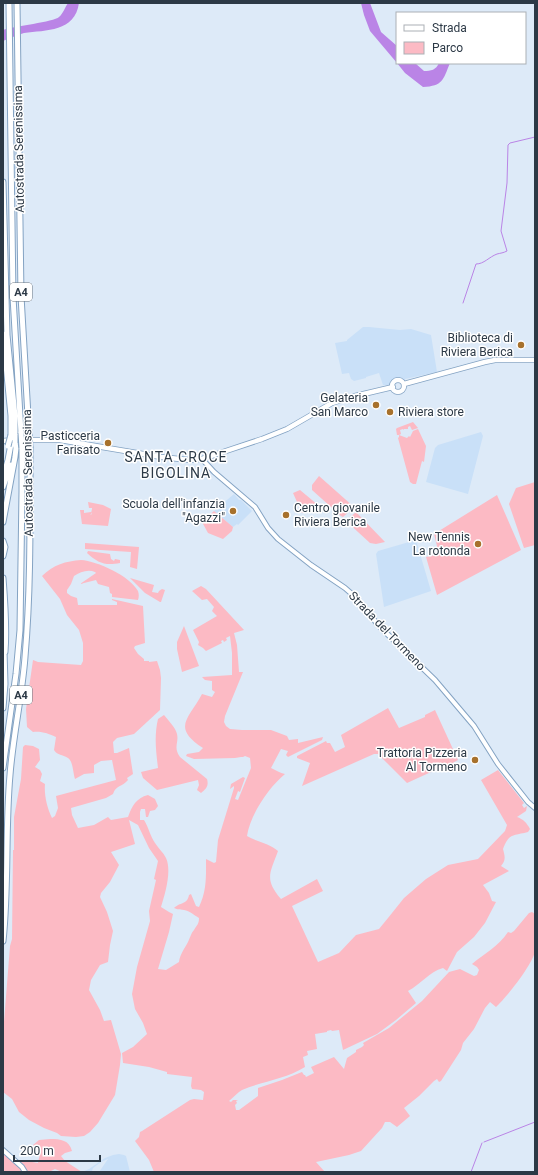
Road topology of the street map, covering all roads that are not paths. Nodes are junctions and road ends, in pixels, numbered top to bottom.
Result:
1 (9, 3) edge
2 (17, 3) edge
3 (3, 182) edge
4 (3, 334) edge
5 (535, 360) edge
6 (404, 384) junction
7 (392, 387) junction
8 (13, 435) junction
9 (8, 443) edge
10 (202, 459) junction
11 (3, 469) edge
12 (3, 476) edge
13 (3, 487) edge
14 (3, 522) edge
15 (3, 540) edge
16 (3, 556) edge
17 (3, 578) edge
18 (3, 637) edge
19 (5, 652) junction
20 (3, 708) edge
21 (3, 768) edge
22 (535, 808) edge
23 (3, 941) edge
24 (3, 1150) edge
25 (25, 1172) edge

1 - 21 highway, Autostrada Serenissima / A4, bridge
2 - 23 highway, Autostrada Serenissima / A4, bridge
3 - 8 highway
4 - 8 highway
5 - 6 main road
6 - 7 main road
6 - 7 main road
7 - 10 main road
8 - 9 highway, bridge
9 - 10 main road
9 - 11 highway
9 - 12 highway
9 - 13 highway
9 - 14 highway
10 - 22 street, Strada del Tormeno
15 - 16 highway
17 - 19 highway
18 - 19 highway
19 - 20 highway
24 - 25 street

